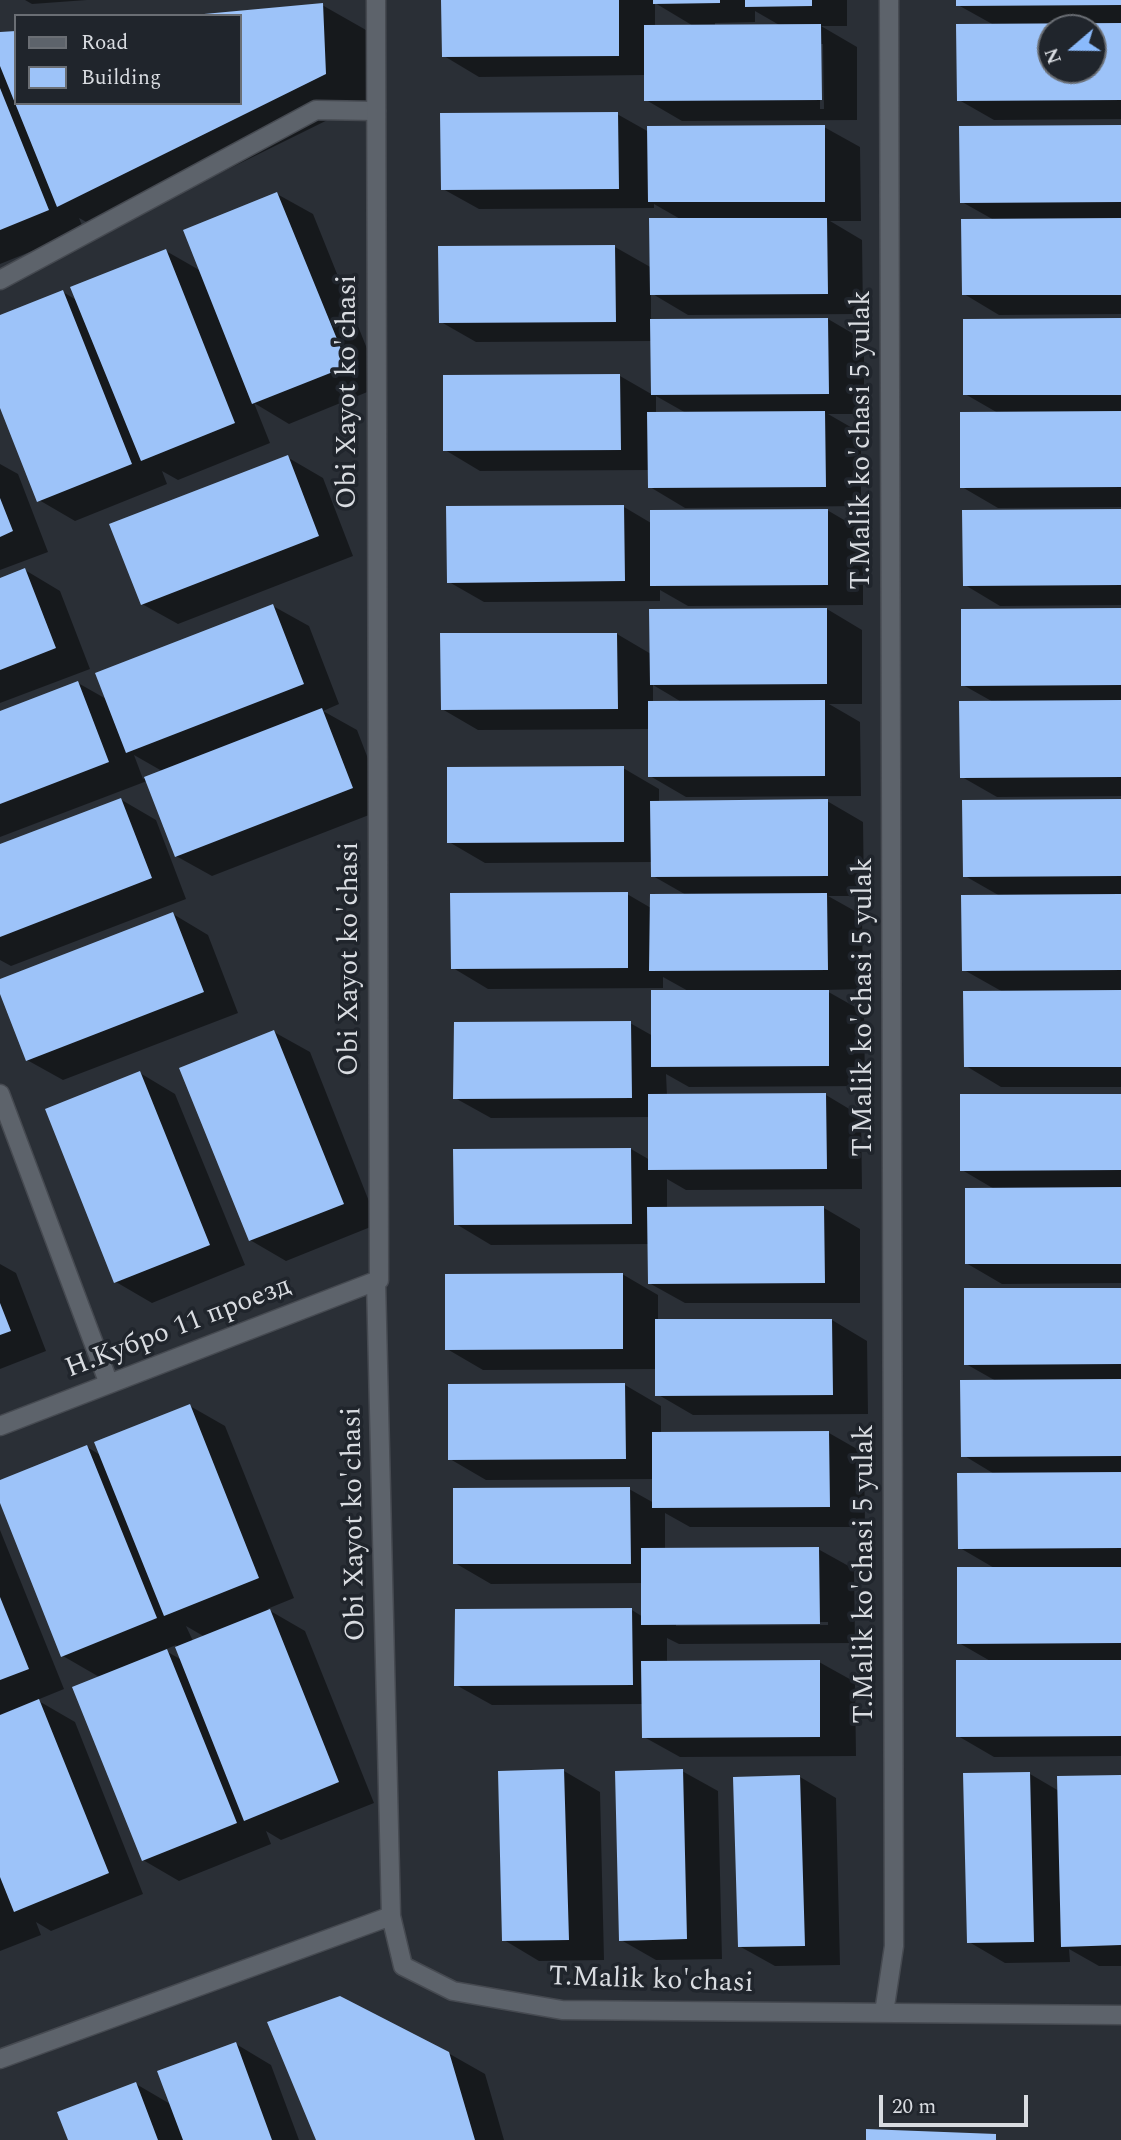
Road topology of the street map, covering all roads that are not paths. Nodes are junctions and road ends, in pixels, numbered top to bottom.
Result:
1 (376, 0) edge
2 (890, 0) edge
3 (376, 111) junction
4 (0, 279) edge
5 (0, 1094) edge
6 (376, 1281) junction
7 (109, 1384) junction
8 (0, 1426) edge
9 (391, 1916) junction
10 (884, 2013) junction
11 (1121, 2015) edge
12 (0, 2059) edge

1 - 3 street, Obi Xayot ko'chasi
2 - 10 street, T.Malik ko'chasi 5 yulak
3 - 4 street
3 - 6 street, Obi Xayot ko'chasi
5 - 7 street
6 - 7 street, Н.Кубро 11 проезд
6 - 9 street, Obi Xayot ko'chasi
7 - 8 street, Н.Кубро 11 проезд
9 - 10 street, T.Malik ko'chasi
9 - 12 street
10 - 11 street, T.Malik ko'chasi

